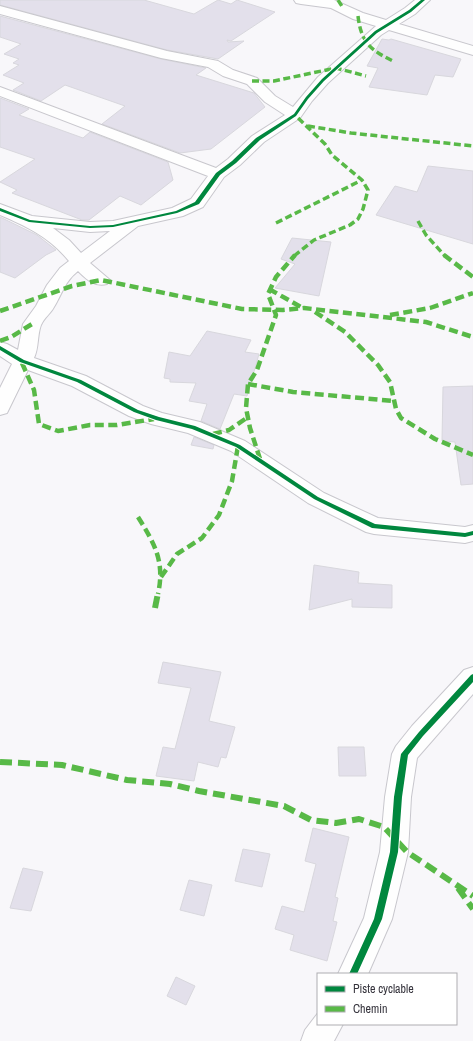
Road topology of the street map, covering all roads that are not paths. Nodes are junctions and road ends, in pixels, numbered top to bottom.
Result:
1 (300, 0) edge
2 (423, 0) edge
3 (0, 10) edge
4 (386, 25) junction
5 (473, 51) edge
6 (0, 91) edge
7 (295, 115) junction
8 (218, 174) junction
9 (0, 209) edge
10 (137, 219) junction
11 (29, 220) junction
12 (81, 262) junction
13 (101, 280) dead end
14 (11, 354) edge
15 (0, 380) edge
16 (0, 408) edge
17 (470, 540) edge
18 (473, 677) edge
19 (353, 973) edge
20 (327, 1025) edge
21 (316, 1041) edge

1 - 4 street
2 - 4 street
3 - 7 street
4 - 5 street
4 - 7 street
6 - 8 street
7 - 8 street
8 - 10 street
9 - 11 street
10 - 11 street
10 - 12 street
11 - 12 street
12 - 13 street
12 - 14 street
14 - 15 street
14 - 16 street
14 - 17 street
18 - 19 street
20 - 21 street

